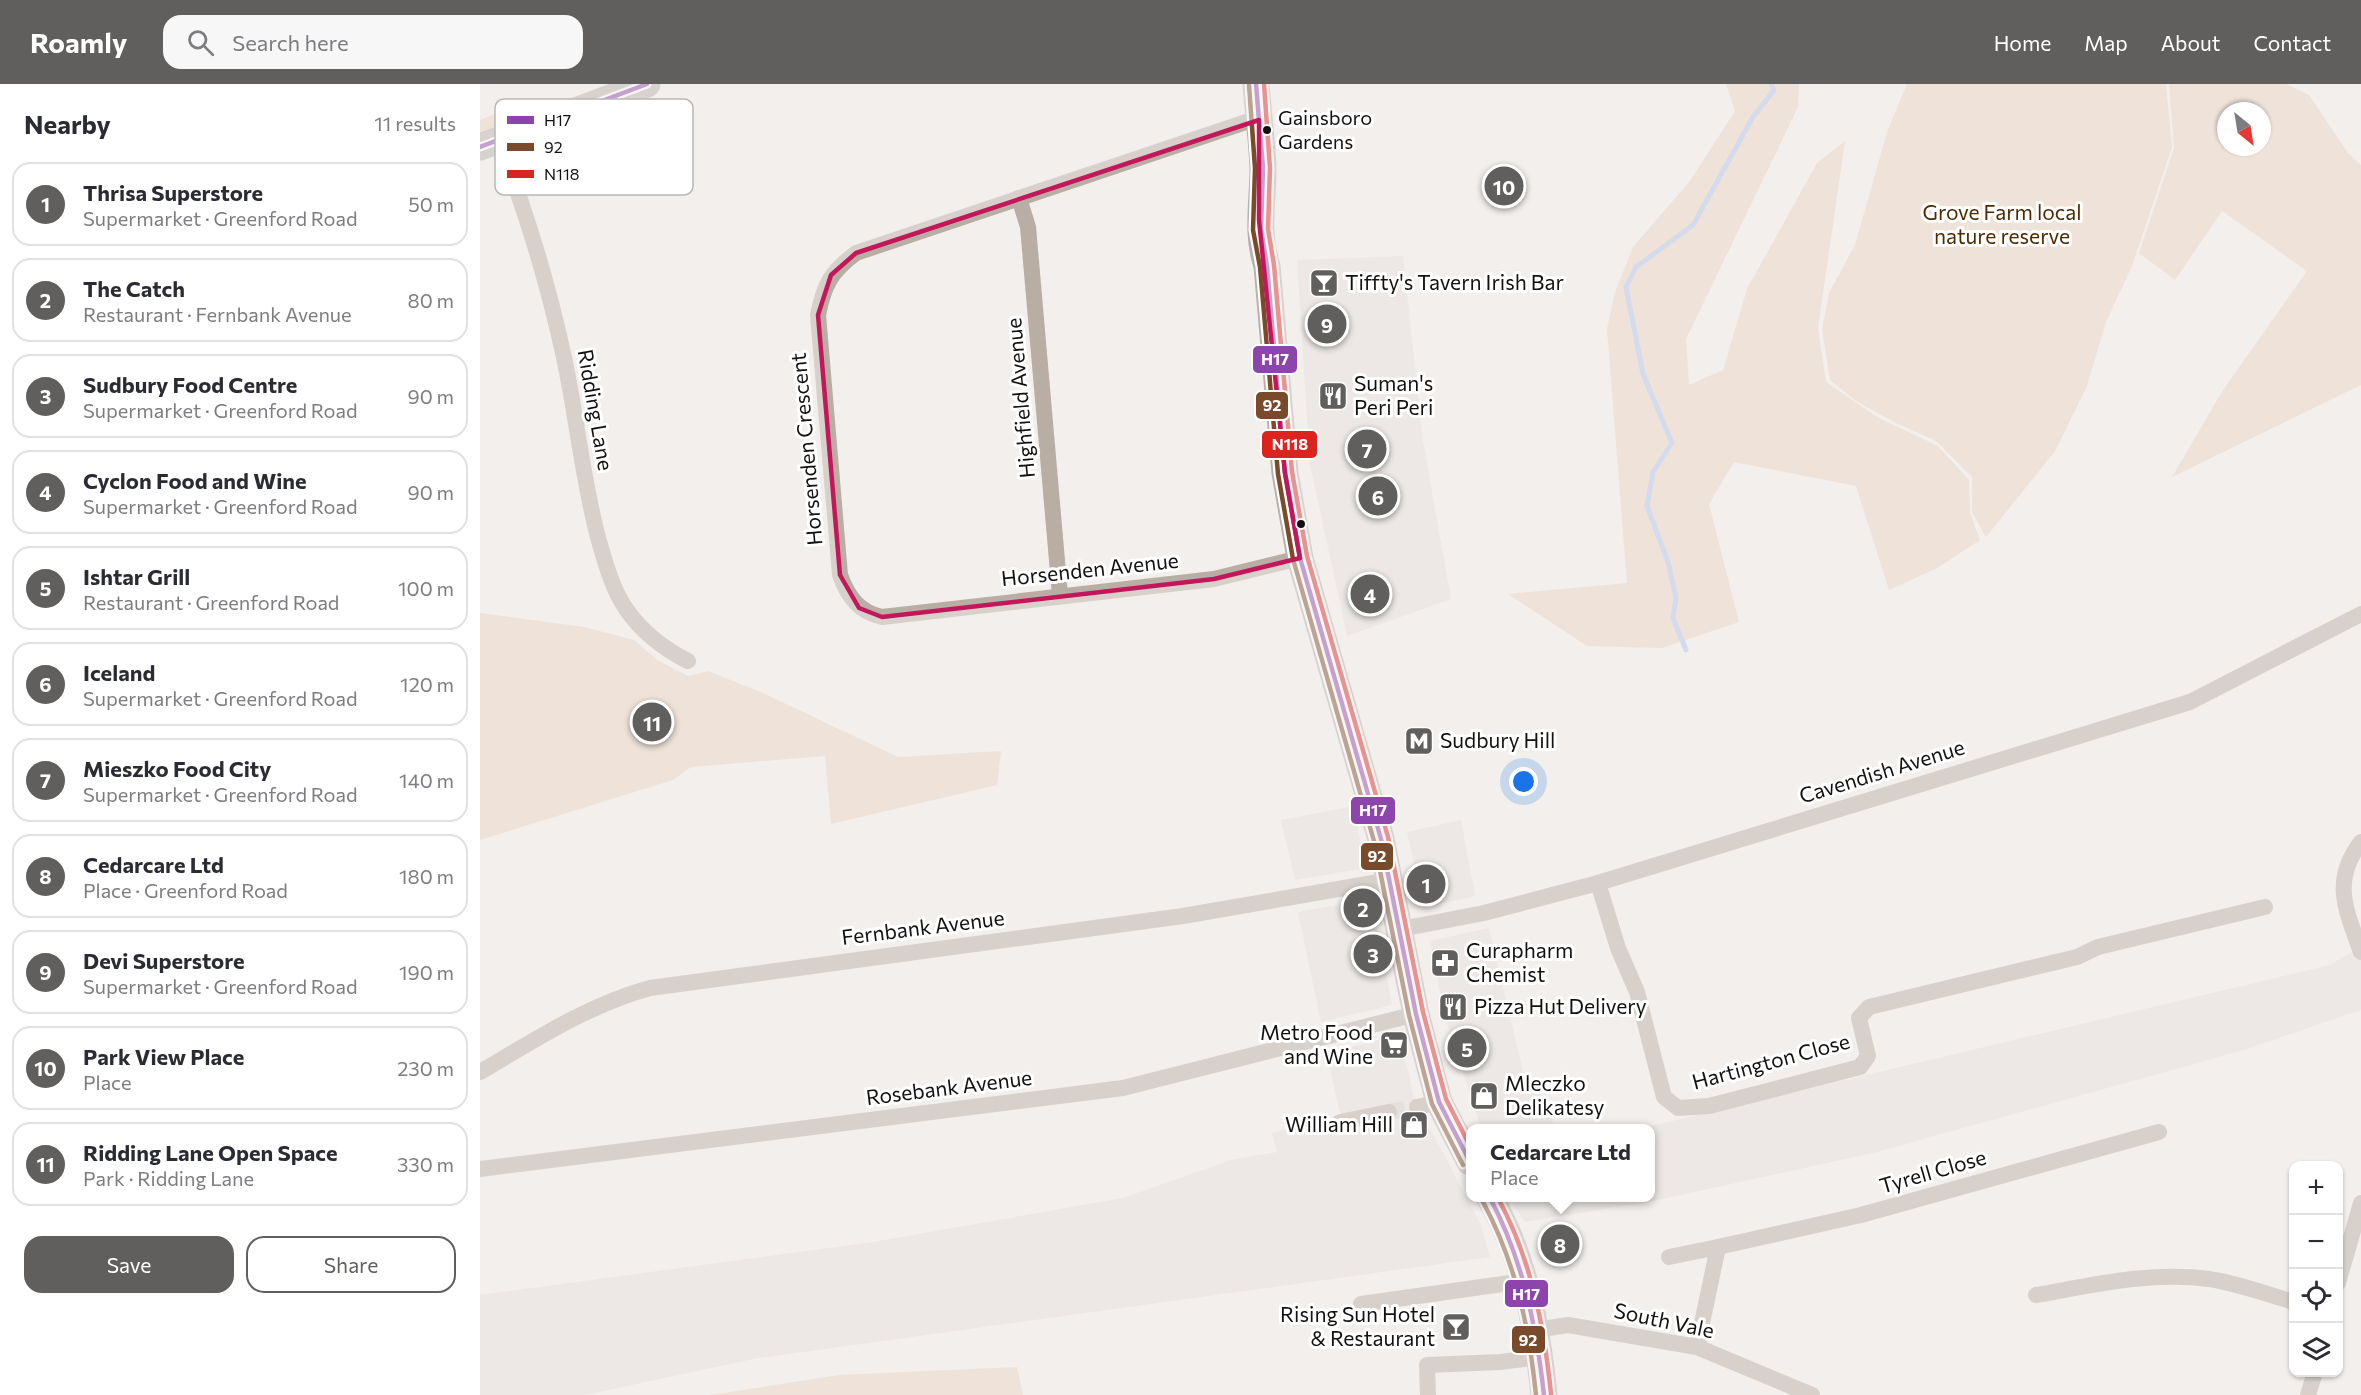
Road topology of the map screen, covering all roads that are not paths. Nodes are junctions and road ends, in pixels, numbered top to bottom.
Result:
1 (646, 84) edge
2 (1256, 84) edge
3 (606, 99) edge
4 (1259, 120) junction
5 (489, 143) edge
6 (495, 158) edge
7 (510, 195) edge
8 (1019, 198) junction
9 (1300, 558) junction
10 (1060, 595) junction
11 (2361, 614) edge
12 (882, 617) joint
13 (688, 661) dead end
14 (2361, 842) edge
15 (1390, 880) junction
16 (1598, 883) junction
17 (2265, 906) dead end
18 (1401, 929) junction
19 (2361, 952) edge
20 (1416, 1014) junction
21 (480, 1072) edge
22 (1389, 1112) tunnel mouth
23 (1340, 1122) dead end
24 (2158, 1132) dead end
25 (1466, 1155) edge
26 (480, 1168) edge
27 (2361, 1203) edge
28 (1497, 1209) edge
29 (1718, 1247) junction
30 (1669, 1257) dead end
31 (2342, 1269) edge
32 (1524, 1281) junction
33 (2036, 1295) dead end
34 (2289, 1301) edge
35 (1361, 1304) dead end
36 (1536, 1330) junction
37 (1697, 1347) junction
38 (1540, 1357) junction
39 (2313, 1377) edge
40 (1428, 1395) edge
41 (1544, 1395) edge
42 (1812, 1395) edge
43 (2308, 1395) edge

1 - 3 main road
2 - 4 main road
4 - 8 street
4 - 9 main road
5 - 6 street, Ridding Lane
7 - 13 street, Ridding Lane
8 - 10 street, Highfield Avenue
8 - 12 street, Horsenden Crescent
9 - 10 street, Horsenden Avenue
9 - 15 main road
10 - 12 street, Horsenden Avenue
11 - 16 street, Cavendish Avenue
14 - 19 street
15 - 18 main road
15 - 21 street, Fernbank Avenue
16 - 17 street, Hartington Close
16 - 18 street, Cavendish Avenue
18 - 20 main road
20 - 25 main road
20 - 26 street, Rosebank Avenue
22 - 23 street
24 - 29 street, Tyrell Close
27 - 31 street
28 - 32 main road
29 - 30 street, Tyrell Close
29 - 37 street
32 - 35 street
32 - 36 main road
33 - 34 street
36 - 37 street, South Vale
36 - 38 main road
37 - 42 street, South Vale
38 - 40 street
38 - 41 main road
39 - 43 street

